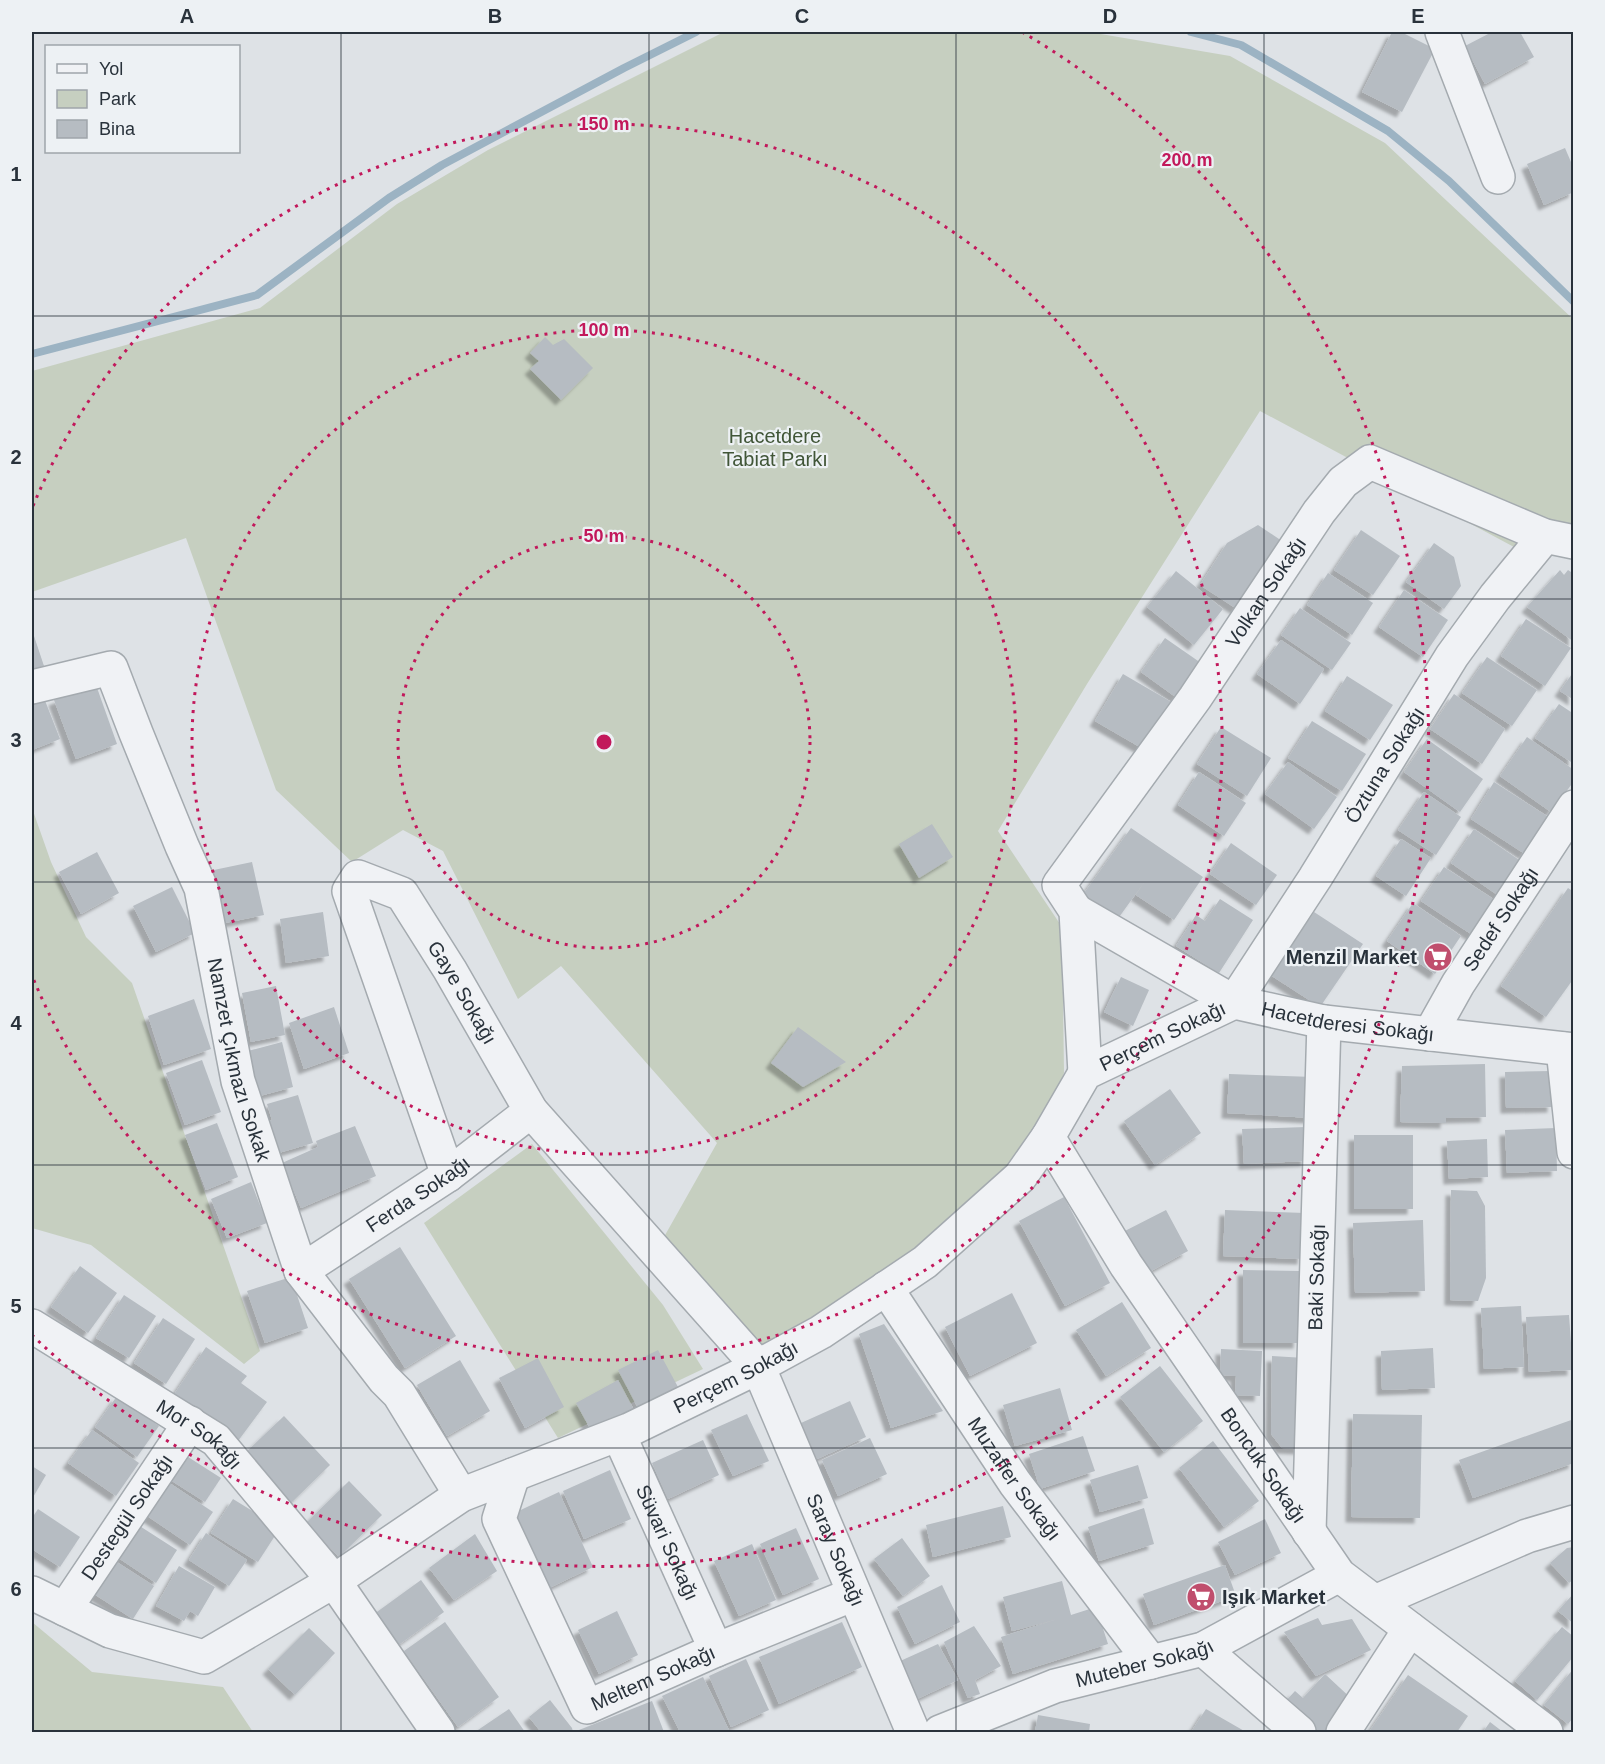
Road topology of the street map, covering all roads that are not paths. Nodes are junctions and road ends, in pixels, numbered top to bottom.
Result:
1 (1442, 32) edge
2 (1498, 177) dead end
3 (1559, 539) edge
4 (32, 687) edge
5 (1574, 807) edge
6 (1067, 898) junction
7 (1234, 1002) junction
8 (1324, 1022) junction
9 (1430, 1034) junction
10 (1568, 1050) edge
11 (1085, 1073) junction
12 (531, 1111) junction
13 (1048, 1137) junction
14 (1574, 1152) edge
15 (448, 1175) junction
16 (301, 1271) junction
17 (886, 1288) junction
18 (34, 1336) edge
19 (758, 1366) junction
20 (190, 1423) junction
21 (619, 1435) junction
22 (513, 1475) junction
23 (461, 1495) junction
24 (1574, 1522) edge
25 (1309, 1532) junction
26 (1339, 1575) junction
27 (334, 1581) junction
28 (32, 1593) edge
29 (854, 1594) junction
30 (1375, 1602) junction
31 (65, 1609) junction
32 (1410, 1629) junction
33 (1203, 1649) junction
34 (716, 1650) junction
35 (1151, 1662) junction
36 (1010, 1719) edge
37 (438, 1732) edge
38 (913, 1732) edge
39 (940, 1732) edge
40 (1299, 1732) edge
41 (1343, 1732) edge
42 (1546, 1732) edge

1 - 2 street
3 - 6 street, Volkan Sokağı
3 - 7 street, Öztuna Sokağı
4 - 16 street, Namzet Çıkmazı Sokak
5 - 9 street, Sedef Sokağı
6 - 7 street, Hacetderesi Sokağı
6 - 11 street
7 - 8 street, Hacetderesi Sokağı
7 - 11 street, Perçem Sokağı
8 - 9 street, Hacetderesi Sokağı
8 - 25 street, Baki Sokağı
9 - 10 street, Hacetderesi Sokağı
10 - 14 street
11 - 13 street, Perçem Sokağı
12 - 15 street, Ferda Sokağı
12 - 15 street, Gaye Sokağı
12 - 19 street, Gaye Sokağı
13 - 17 street, Perçem Sokağı
13 - 25 street, Boncuk Sokağı
15 - 16 street, Ferda Sokağı
16 - 23 street, Namzet Çıkmazı Sokak
17 - 19 street, Perçem Sokağı
17 - 35 street, Muzaffer Sokağı
18 - 20 street, Mor Sokağı
19 - 21 street, Perçem Sokağı
19 - 29 street, Saray Sokağı
20 - 27 street, Mor Sokağı
20 - 31 street, Destegül Sokağı
21 - 22 street, Perçem Sokağı
21 - 34 street, Süvari Sokağı
22 - 23 street, Perçem Sokağı
22 - 34 street, Meltem Sokağı
23 - 27 street, Perçem Sokağı
24 - 30 street
25 - 26 street, Boncuk Sokağı
26 - 30 street, Boncuk Sokağı
26 - 33 street, Muteber Sokağı
27 - 31 street, Perçem Sokağı
27 - 37 street
28 - 31 street, Perçem Sokağı
29 - 34 street, Meltem Sokağı
29 - 38 street, Saray Sokağı
30 - 32 street, Boncuk Sokağı
32 - 41 street
32 - 42 street, Boncuk Sokağı
33 - 35 street, Muteber Sokağı
33 - 40 street
35 - 36 street, Muteber Sokağı
36 - 39 street, Muteber Sokağı

